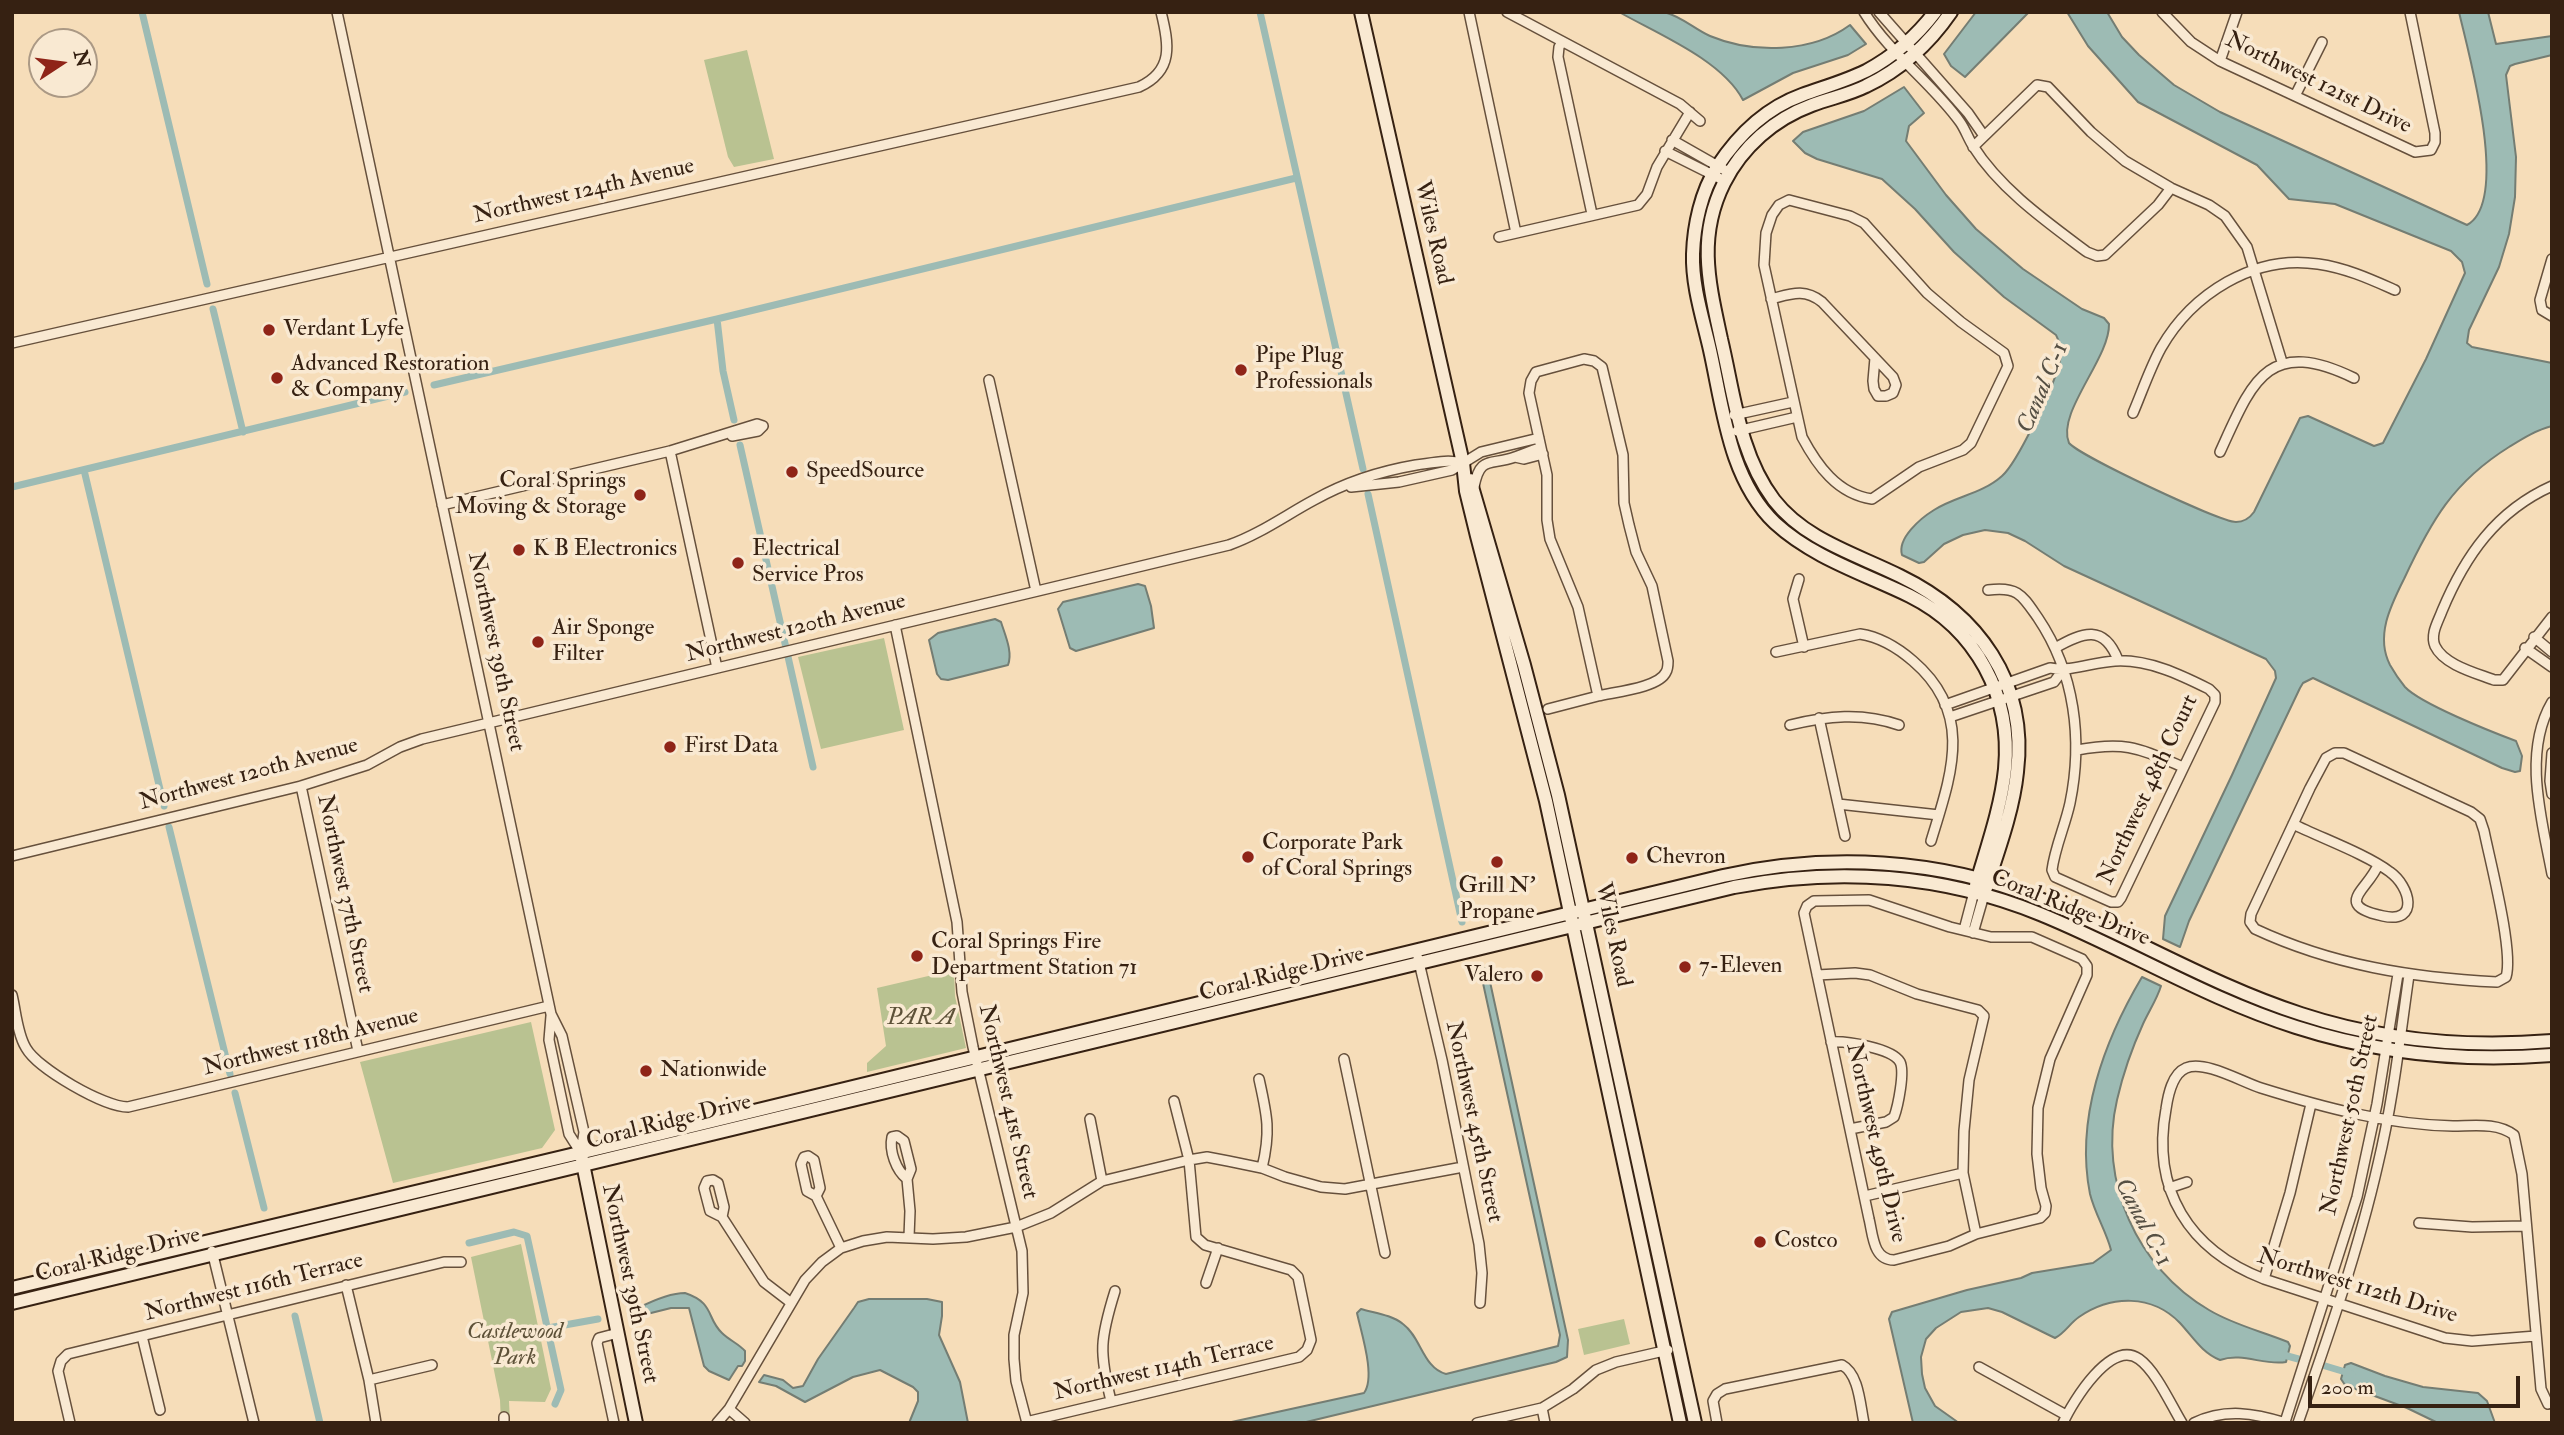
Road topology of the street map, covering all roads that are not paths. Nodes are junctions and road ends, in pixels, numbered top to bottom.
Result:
1 (337, 12) edge
2 (1161, 12) edge
3 (1361, 12) edge
4 (1469, 12) edge
5 (1507, 12) edge
6 (1864, 12) edge
7 (1879, 12) edge
8 (1935, 12) edge
9 (1951, 12) edge
10 (2162, 12) edge
11 (2237, 12) edge
12 (2410, 12) edge
13 (1562, 42) junction
14 (2322, 42) dead end
15 (1912, 48) junction
16 (1901, 57) junction
17 (2220, 61) junction
18 (2295, 96) junction
19 (1690, 112) junction
20 (1700, 121) dead end
21 (1984, 136) junction
22 (1672, 140) junction
23 (1973, 147) junction
24 (1665, 151) junction
25 (1715, 170) junction
26 (1727, 177) junction
27 (2171, 188) junction
28 (1592, 214) junction
29 (1516, 233) junction
30 (1499, 237) dead end
31 (389, 256) junction
32 (2552, 259) edge
33 (2255, 269) junction
34 (2395, 290) dead end
35 (1771, 299) junction
36 (2552, 316) edge
37 (12, 343) edge
38 (1875, 358) dead end
39 (2282, 362) junction
40 (2354, 377) dead end
41 (989, 380) dead end
42 (1793, 402) junction
43 (2133, 413) dead end
44 (1731, 416) junction
45 (1797, 417) junction
46 (1735, 431) junction
47 (717, 437) dead end
48 (1525, 446) junction
49 (1541, 447) junction
50 (670, 451) junction
51 (2220, 452) dead end
52 (1515, 457) junction
53 (1463, 463) junction
54 (2552, 486) edge
55 (1474, 489) junction
56 (442, 505) junction
57 (1799, 579) dead end
58 (1988, 590) dead end
59 (1036, 591) junction
60 (2552, 617) edge
61 (895, 625) junction
62 (2533, 638) junction
63 (1804, 646) junction
64 (2055, 648) junction
65 (2525, 648) junction
66 (2548, 649) edge
67 (1776, 653) dead end
68 (2537, 656) junction
69 (2118, 660) junction
70 (2552, 667) edge
71 (717, 668) junction
72 (2063, 670) junction
73 (2002, 685) junction
74 (1598, 696) junction
75 (2006, 698) junction
76 (2552, 702) edge
77 (1945, 705) junction
78 (1548, 709) dead end
79 (1950, 717) junction
80 (1818, 718) junction
81 (489, 723) junction
82 (1790, 725) dead end
83 (1899, 725) dead end
84 (2077, 750) junction
85 (2552, 753) edge
86 (2183, 767) junction
87 (301, 786) junction
88 (2552, 794) edge
89 (1838, 804) junction
90 (1939, 815) junction
91 (2292, 824) junction
92 (1845, 836) dead end
93 (1931, 841) dead end
94 (12, 856) edge
95 (2378, 865) junction
96 (2552, 874) edge
97 (1983, 880) junction
98 (1979, 894) junction
99 (1585, 909) junction
100 (1572, 920) junction
101 (1588, 923) junction
102 (1968, 932) junction
103 (1418, 957) junction
104 (2398, 974) junction
105 (1817, 975) junction
106 (2409, 975) junction
107 (12, 995) edge
108 (550, 1010) junction
109 (2394, 1037) junction
110 (2552, 1041) edge
111 (1831, 1042) junction
112 (358, 1051) junction
113 (2392, 1051) junction
114 (2552, 1055) edge
115 (1344, 1059) dead end
116 (977, 1064) junction
117 (1259, 1079) dead end
118 (1174, 1101) dead end
119 (2311, 1104) junction
120 (2374, 1117) junction
121 (1090, 1119) dead end
122 (2387, 1119) junction
123 (1850, 1129) junction
124 (582, 1159) junction
125 (1189, 1160) junction
126 (1463, 1167) junction
127 (1262, 1168) junction
128 (1963, 1173) junction
129 (906, 1179) dead end
130 (1102, 1181) junction
131 (2187, 1182) dead end
132 (1371, 1185) junction
133 (2169, 1188) junction
134 (816, 1196) dead end
135 (1865, 1196) junction
136 (385, 1199) junction
137 (722, 1217) dead end
138 (365, 1218) junction
139 (2419, 1223) dead end
140 (2526, 1226) junction
141 (1016, 1227) junction
142 (1976, 1234) junction
143 (909, 1237) junction
144 (210, 1240) junction
145 (841, 1248) junction
146 (1218, 1248) junction
147 (1385, 1253) dead end
148 (213, 1254) junction
149 (461, 1262) dead end
150 (2264, 1279) junction
151 (1206, 1283) dead end
152 (346, 1285) junction
153 (12, 1288) edge
154 (1115, 1291) dead end
155 (2326, 1299) junction
156 (790, 1302) junction
157 (12, 1303) edge
158 (1480, 1303) dead end
159 (2340, 1303) junction
160 (227, 1315) junction
161 (618, 1333) junction
162 (142, 1336) junction
163 (2536, 1336) junction
164 (1679, 1348) junction
165 (1664, 1351) junction
166 (432, 1365) dead end
167 (1979, 1367) dead end
168 (369, 1380) junction
169 (1111, 1401) junction
170 (2548, 1404) dead end
171 (1542, 1408) junction
172 (729, 1409) junction
173 (160, 1410) dead end
174 (2064, 1419) edge
175 (1027, 1422) edge
176 (70, 1423) edge
177 (254, 1423) edge
178 (376, 1423) edge
179 (614, 1423) edge
180 (636, 1423) edge
181 (717, 1423) edge
182 (745, 1423) edge
183 (1477, 1423) edge
184 (1545, 1423) edge
185 (1680, 1423) edge
186 (1695, 1423) edge
187 (1717, 1423) edge
188 (1864, 1423) edge
189 (2182, 1423) edge
190 (2194, 1423) edge
191 (2286, 1423) edge
192 (2298, 1423) edge

1 - 31 street, Northwest 39th Street
2 - 31 street, Northwest 124th Avenue
3 - 53 main road, Wiles Road
4 - 29 street
5 - 13 street
6 - 16 street
7 - 15 street
8 - 15 main road
9 - 15 main road
10 - 17 street, Northwest 121st Drive
11 - 17 street
12 - 18 street, Northwest 121st Drive
13 - 19 street
13 - 28 street
14 - 18 street
15 - 16 main road
15 - 21 street
16 - 23 street
16 - 25 main road
16 - 26 main road
17 - 18 street, Northwest 121st Drive
19 - 20 street
19 - 22 street
21 - 23 street
21 - 27 street
22 - 24 street
22 - 25 street
23 - 27 street
24 - 25 street
24 - 28 street
25 - 26 street
25 - 44 main road
26 - 44 main road
27 - 33 street
28 - 29 street
29 - 30 street
31 - 37 street, Northwest 124th Avenue
31 - 56 street, Northwest 39th Street
32 - 36 street
33 - 34 street
33 - 39 street
33 - 43 street
35 - 38 street
35 - 42 street
35 - 45 street
39 - 40 street
39 - 51 street
41 - 59 street
42 - 44 street
42 - 45 street
44 - 46 main road
45 - 46 street
46 - 73 main road
47 - 50 street
48 - 49 street
48 - 52 street
48 - 53 street
49 - 52 street
49 - 74 street
49 - 74 street
50 - 56 street
50 - 71 street
52 - 55 street
53 - 55 main road, Wiles Road
53 - 59 street, Northwest 120th Avenue
53 - 100 main road, Wiles Road
54 - 65 street
55 - 99 main road, Wiles Road
56 - 81 street, Northwest 39th Street
57 - 63 street
58 - 64 street
59 - 61 street, Northwest 120th Avenue
60 - 62 street
61 - 71 street, Northwest 120th Avenue
61 - 116 street, Northwest 41st Street
62 - 65 street
62 - 66 street
63 - 67 street
63 - 77 street
64 - 69 street
64 - 72 street
65 - 68 street
66 - 68 street
68 - 70 street
69 - 72 street
69 - 86 street, Northwest 48th Court
71 - 81 street, Northwest 120th Avenue
72 - 73 street
72 - 75 street
72 - 84 street
73 - 75 main road
73 - 77 street
74 - 78 street
75 - 79 street
75 - 97 main road
76 - 96 street
77 - 79 street
79 - 90 street
80 - 82 street
80 - 83 street
80 - 89 street
81 - 87 street, Northwest 120th Avenue
81 - 108 street, Northwest 39th Street
84 - 86 street
84 - 86 street, Northwest 48th Court
85 - 88 street
87 - 94 street, Northwest 120th Avenue
87 - 112 street, Northwest 37th Street
89 - 90 street
89 - 92 street
90 - 93 street
91 - 95 street
91 - 104 street
91 - 106 street
95 - 95 street
97 - 98 main road
97 - 99 main road, Coral Ridge Drive
97 - 109 main road, Coral Ridge Drive
98 - 101 main road, Coral Ridge Drive
98 - 102 street
98 - 113 main road, Coral Ridge Drive
99 - 100 main road, Coral Ridge Drive
99 - 101 main road, Wiles Road
100 - 101 main road, Coral Ridge Drive
100 - 103 main road, Coral Ridge Drive
100 - 165 main road, Wiles Road
101 - 164 main road, Wiles Road
102 - 105 street, Northwest 49th Drive
102 - 142 street, Northwest 49th Drive
103 - 116 main road, Coral Ridge Drive
103 - 126 street, Northwest 45th Street
104 - 106 street
104 - 109 street, Northwest 50th Street
105 - 111 street, Northwest 49th Drive
105 - 128 street
106 - 109 street, Northwest 50th Street
107 - 112 street, Northwest 118th Avenue
108 - 112 street, Northwest 118th Avenue
108 - 124 street, Northwest 39th Street
108 - 124 street, Northwest 39th Street
109 - 110 main road, Coral Ridge Drive
109 - 113 street, Northwest 50th Street
111 - 123 street, Northwest 49th Drive
111 - 123 street
113 - 114 main road, Coral Ridge Drive
113 - 120 street, Northwest 50th Street
113 - 122 street, Northwest 50th Street
115 - 132 street
116 - 124 main road, Coral Ridge Drive
116 - 141 street, Northwest 41st Street
117 - 127 street
118 - 125 street
119 - 120 street
119 - 133 street, Northwest 112th Drive
119 - 150 street
120 - 122 street
120 - 155 street, Northwest 50th Street
121 - 130 street
122 - 140 street
122 - 159 street, Northwest 50th Street
123 - 135 street, Northwest 49th Drive
124 - 136 main road, Coral Ridge Drive
124 - 138 main road, Coral Ridge Drive
124 - 161 main road, Northwest 39th Street
125 - 127 street
125 - 130 street
125 - 146 street
126 - 132 street
126 - 158 street, Northwest 45th Street
127 - 132 street
128 - 135 street
128 - 142 street
129 - 143 street
130 - 141 street
131 - 133 street
132 - 147 street
133 - 150 street, Northwest 112th Drive
134 - 145 street
135 - 142 street, Northwest 49th Drive
136 - 138 main road
136 - 144 main road, Coral Ridge Drive
137 - 156 street
138 - 148 main road, Coral Ridge Drive
139 - 140 street
140 - 163 street
141 - 143 street
141 - 175 street, Northwest 41st Street
143 - 145 street
144 - 148 street
144 - 153 main road, Coral Ridge Drive
145 - 156 street
146 - 151 street
146 - 169 street, Northwest 114th Terrace
148 - 157 main road, Coral Ridge Drive
148 - 160 street
149 - 152 street, Northwest 116th Terrace
150 - 155 street, Northwest 112th Drive
152 - 160 street, Northwest 116th Terrace
152 - 168 street
154 - 169 street
155 - 159 street, Northwest 112th Drive
155 - 191 street, Northwest 50th Street
156 - 172 street
159 - 163 street, Northwest 112th Drive
159 - 192 street, Northwest 50th Street
160 - 162 street, Northwest 116th Terrace
160 - 177 street
161 - 179 street
161 - 180 main road, Northwest 39th Street
162 - 173 street
162 - 176 street, Northwest 116th Terrace
163 - 170 street
164 - 165 street
164 - 186 main road, Wiles Road
165 - 171 street
165 - 185 main road, Wiles Road
166 - 168 street
167 - 174 street
168 - 178 street
169 - 175 street, Northwest 114th Terrace
171 - 183 street
171 - 184 street
172 - 181 street
172 - 182 street
174 - 189 street
187 - 188 street
190 - 191 street

